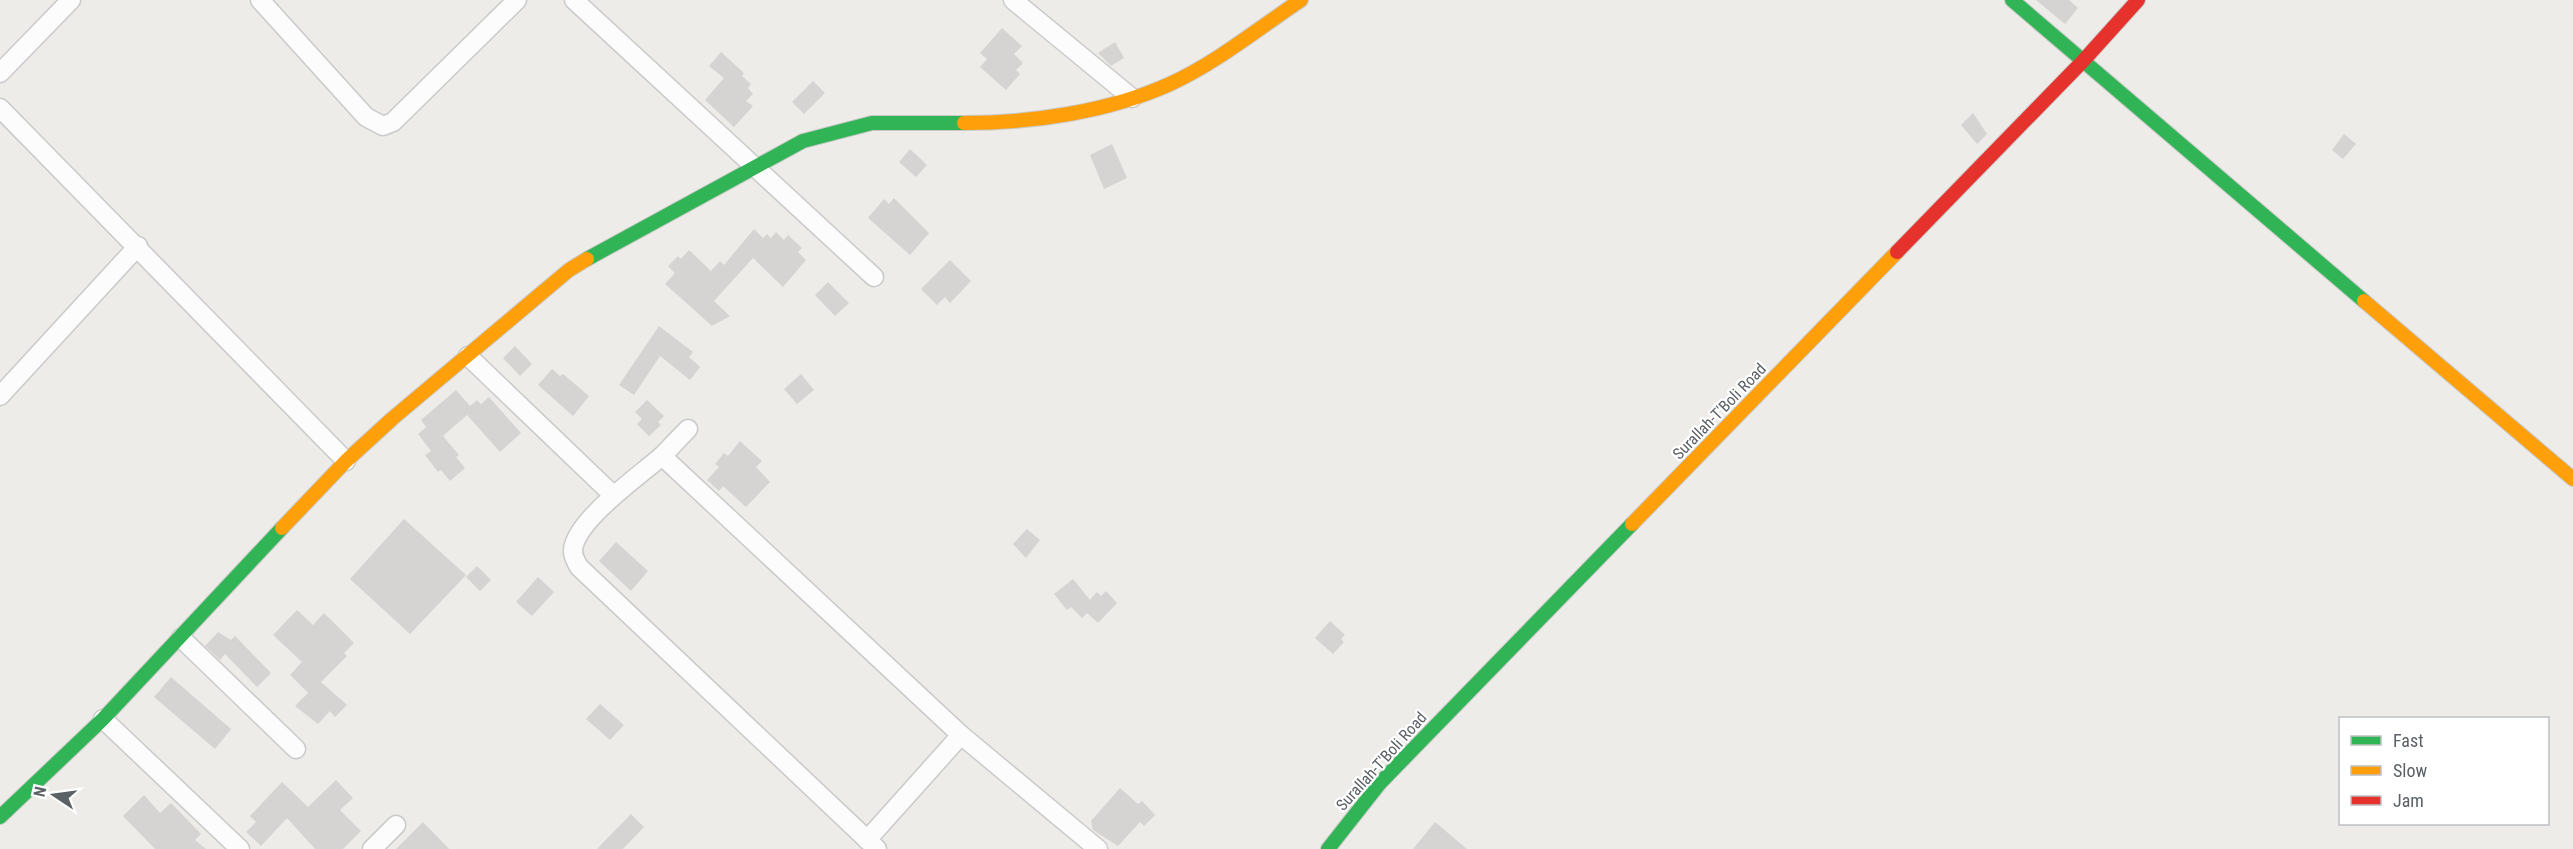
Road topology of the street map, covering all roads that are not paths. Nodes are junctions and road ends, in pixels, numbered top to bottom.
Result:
1 (71, 0) edge
2 (260, 0) edge
3 (574, 0) edge
4 (1013, 0) edge
5 (1301, 0) edge
6 (2012, 0) edge
7 (2138, 0) edge
8 (506, 4) edge
9 (2083, 61) junction
10 (0, 73) edge
11 (1132, 98) junction
12 (0, 108) edge
13 (753, 166) junction
14 (138, 246) junction
15 (874, 277) dead end
16 (468, 356) junction
17 (0, 396) edge
18 (688, 429) dead end
19 (662, 456) junction
20 (346, 461) junction
21 (2573, 479) edge
22 (614, 495) junction
23 (181, 638) junction
24 (103, 719) junction
25 (961, 735) junction
26 (296, 749) dead end
27 (0, 817) edge
28 (396, 825) dead end
29 (872, 844) edge
30 (240, 849) edge
31 (372, 849) edge
32 (1098, 849) edge
33 (1328, 849) edge

1 - 10 street
2 - 8 street
3 - 13 street
4 - 11 street
5 - 11 street
6 - 9 street
7 - 9 street, Surallah-T'Boli Road
9 - 21 street
9 - 33 street, Surallah-T'Boli Road
11 - 13 street
12 - 14 street
13 - 15 street
13 - 16 street
14 - 17 street
14 - 20 street
16 - 20 street
16 - 22 street
18 - 19 street
19 - 22 street
19 - 25 street
20 - 23 street
22 - 29 street
23 - 24 street
23 - 26 street
24 - 27 street
24 - 30 street
25 - 29 street
25 - 32 street
28 - 31 street

